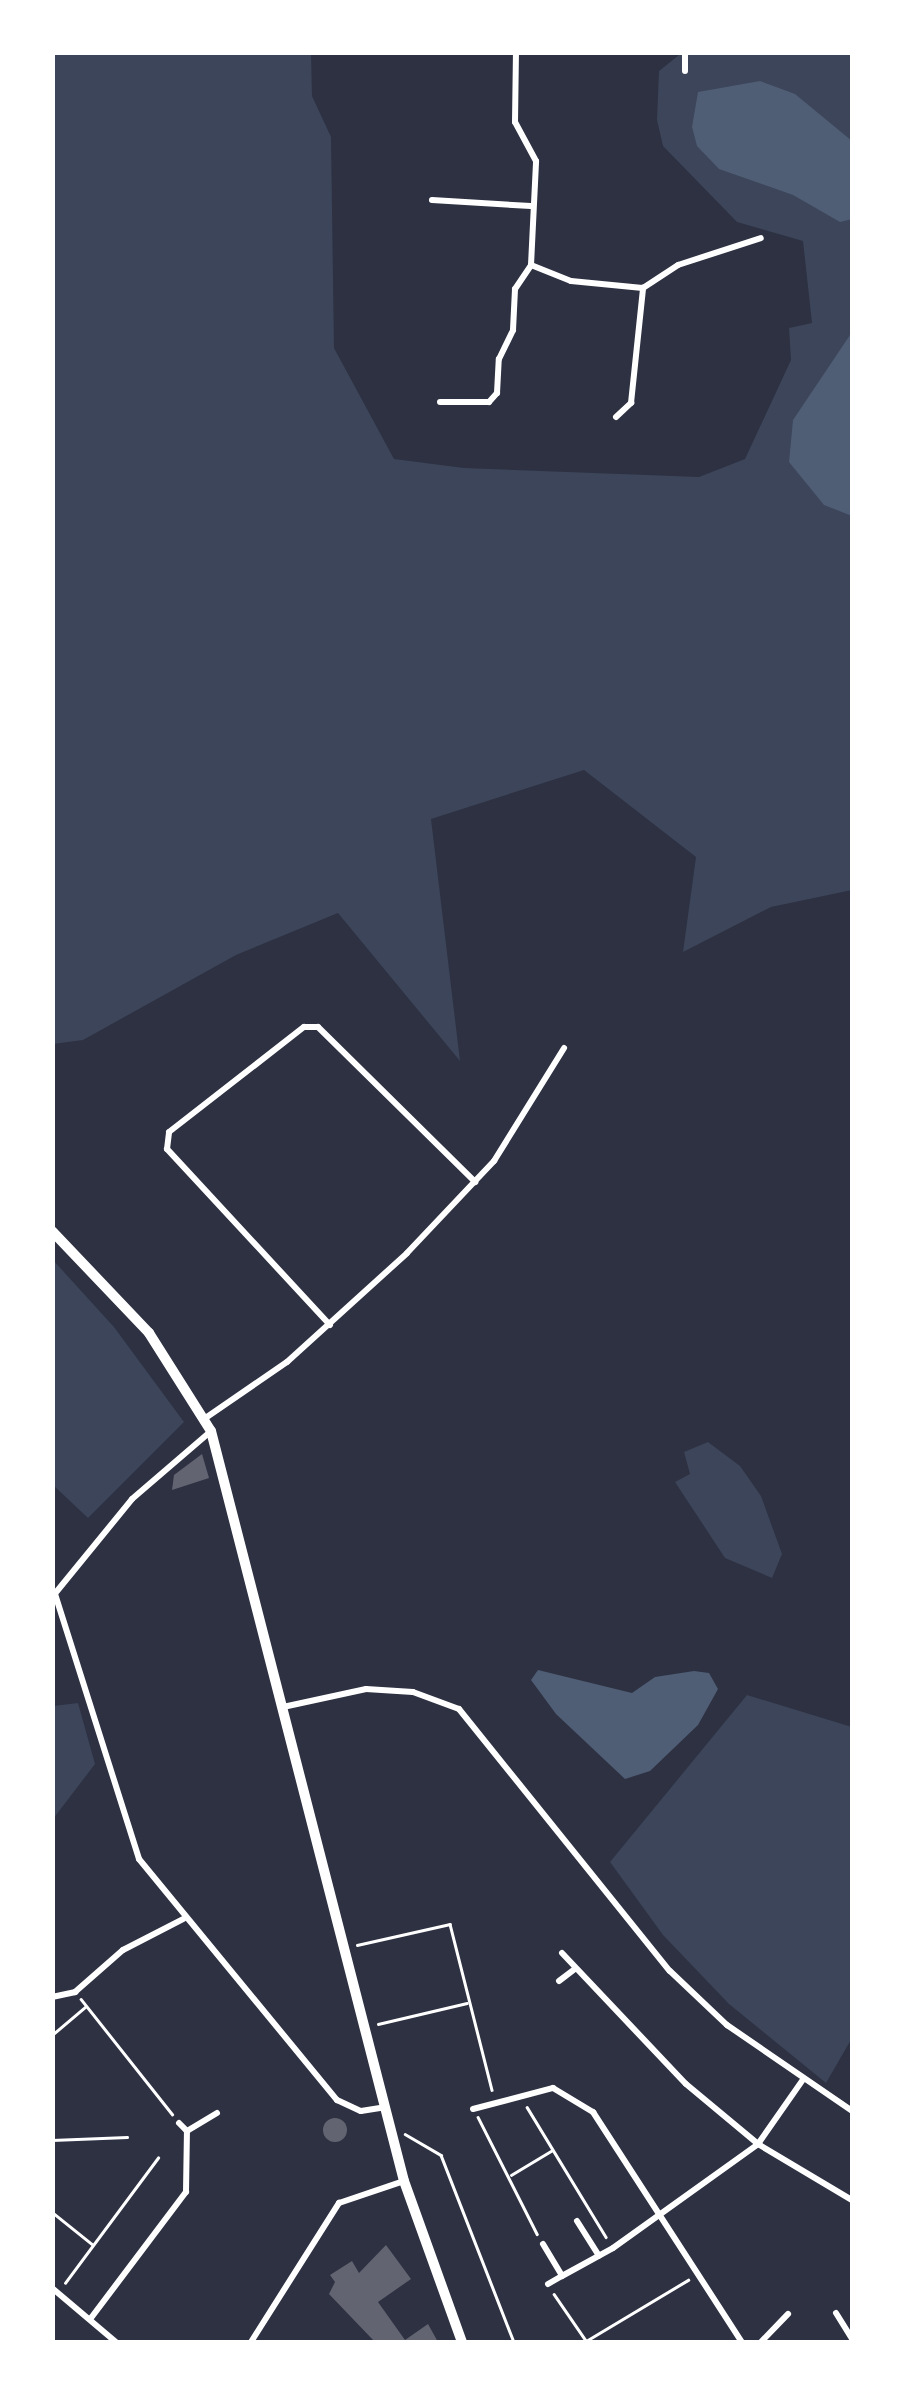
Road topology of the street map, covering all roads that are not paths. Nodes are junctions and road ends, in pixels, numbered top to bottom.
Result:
1 (516, 52) edge
2 (654, 52) edge
3 (688, 53) edge
4 (684, 71) dead end
5 (432, 200) dead end
6 (531, 206) junction
7 (761, 238) dead end
8 (531, 265) junction
9 (643, 288) junction
10 (440, 402) dead end
11 (616, 416) dead end
12 (564, 1048) dead end
13 (475, 1182) junction
14 (52, 1231) edge
15 (330, 1325) junction
16 (204, 1418) junction
17 (210, 1430) junction
18 (54, 1596) edge
19 (279, 1708) junction
20 (183, 1919) junction
21 (562, 1953) dead end
22 (575, 1969) junction
23 (559, 1981) dead end
24 (52, 1997) edge
25 (802, 2081) junction
26 (384, 2107) junction
27 (474, 2109) road end
28 (852, 2112) edge
29 (217, 2113) dead end
30 (179, 2123) road end
31 (187, 2131) junction
32 (758, 2144) junction
33 (404, 2181) junction
34 (852, 2200) edge
35 (662, 2217) junction
36 (577, 2221) dead end
37 (543, 2244) road end
38 (599, 2256) junction
39 (562, 2276) junction
40 (548, 2284) road end
41 (56, 2290) edge
42 (836, 2313) dead end
43 (788, 2314) dead end
44 (90, 2318) junction
45 (852, 2338) edge
46 (116, 2342) edge
47 (250, 2342) edge
48 (462, 2342) edge
49 (742, 2342) edge
50 (761, 2342) edge

1 - 6 street
2 - 3 street
3 - 4 street
5 - 6 street
6 - 8 street
7 - 9 street
8 - 9 street
8 - 10 street
9 - 11 street
12 - 13 street
13 - 15 street
13 - 15 street
14 - 16 main road
15 - 16 street
16 - 17 main road
17 - 18 street
17 - 19 main road
18 - 20 street
19 - 25 street
19 - 26 main road
20 - 24 street
20 - 26 street
21 - 22 street
22 - 23 street
22 - 32 street
25 - 28 street
25 - 32 street
26 - 33 main road
27 - 35 street
29 - 31 street
30 - 31 street
31 - 44 street
32 - 34 street
32 - 35 street
33 - 47 street
33 - 48 main road
35 - 38 street
35 - 49 street
36 - 38 street
37 - 39 street
38 - 39 street
39 - 40 street
41 - 44 street
42 - 45 street
43 - 50 street
44 - 46 street

